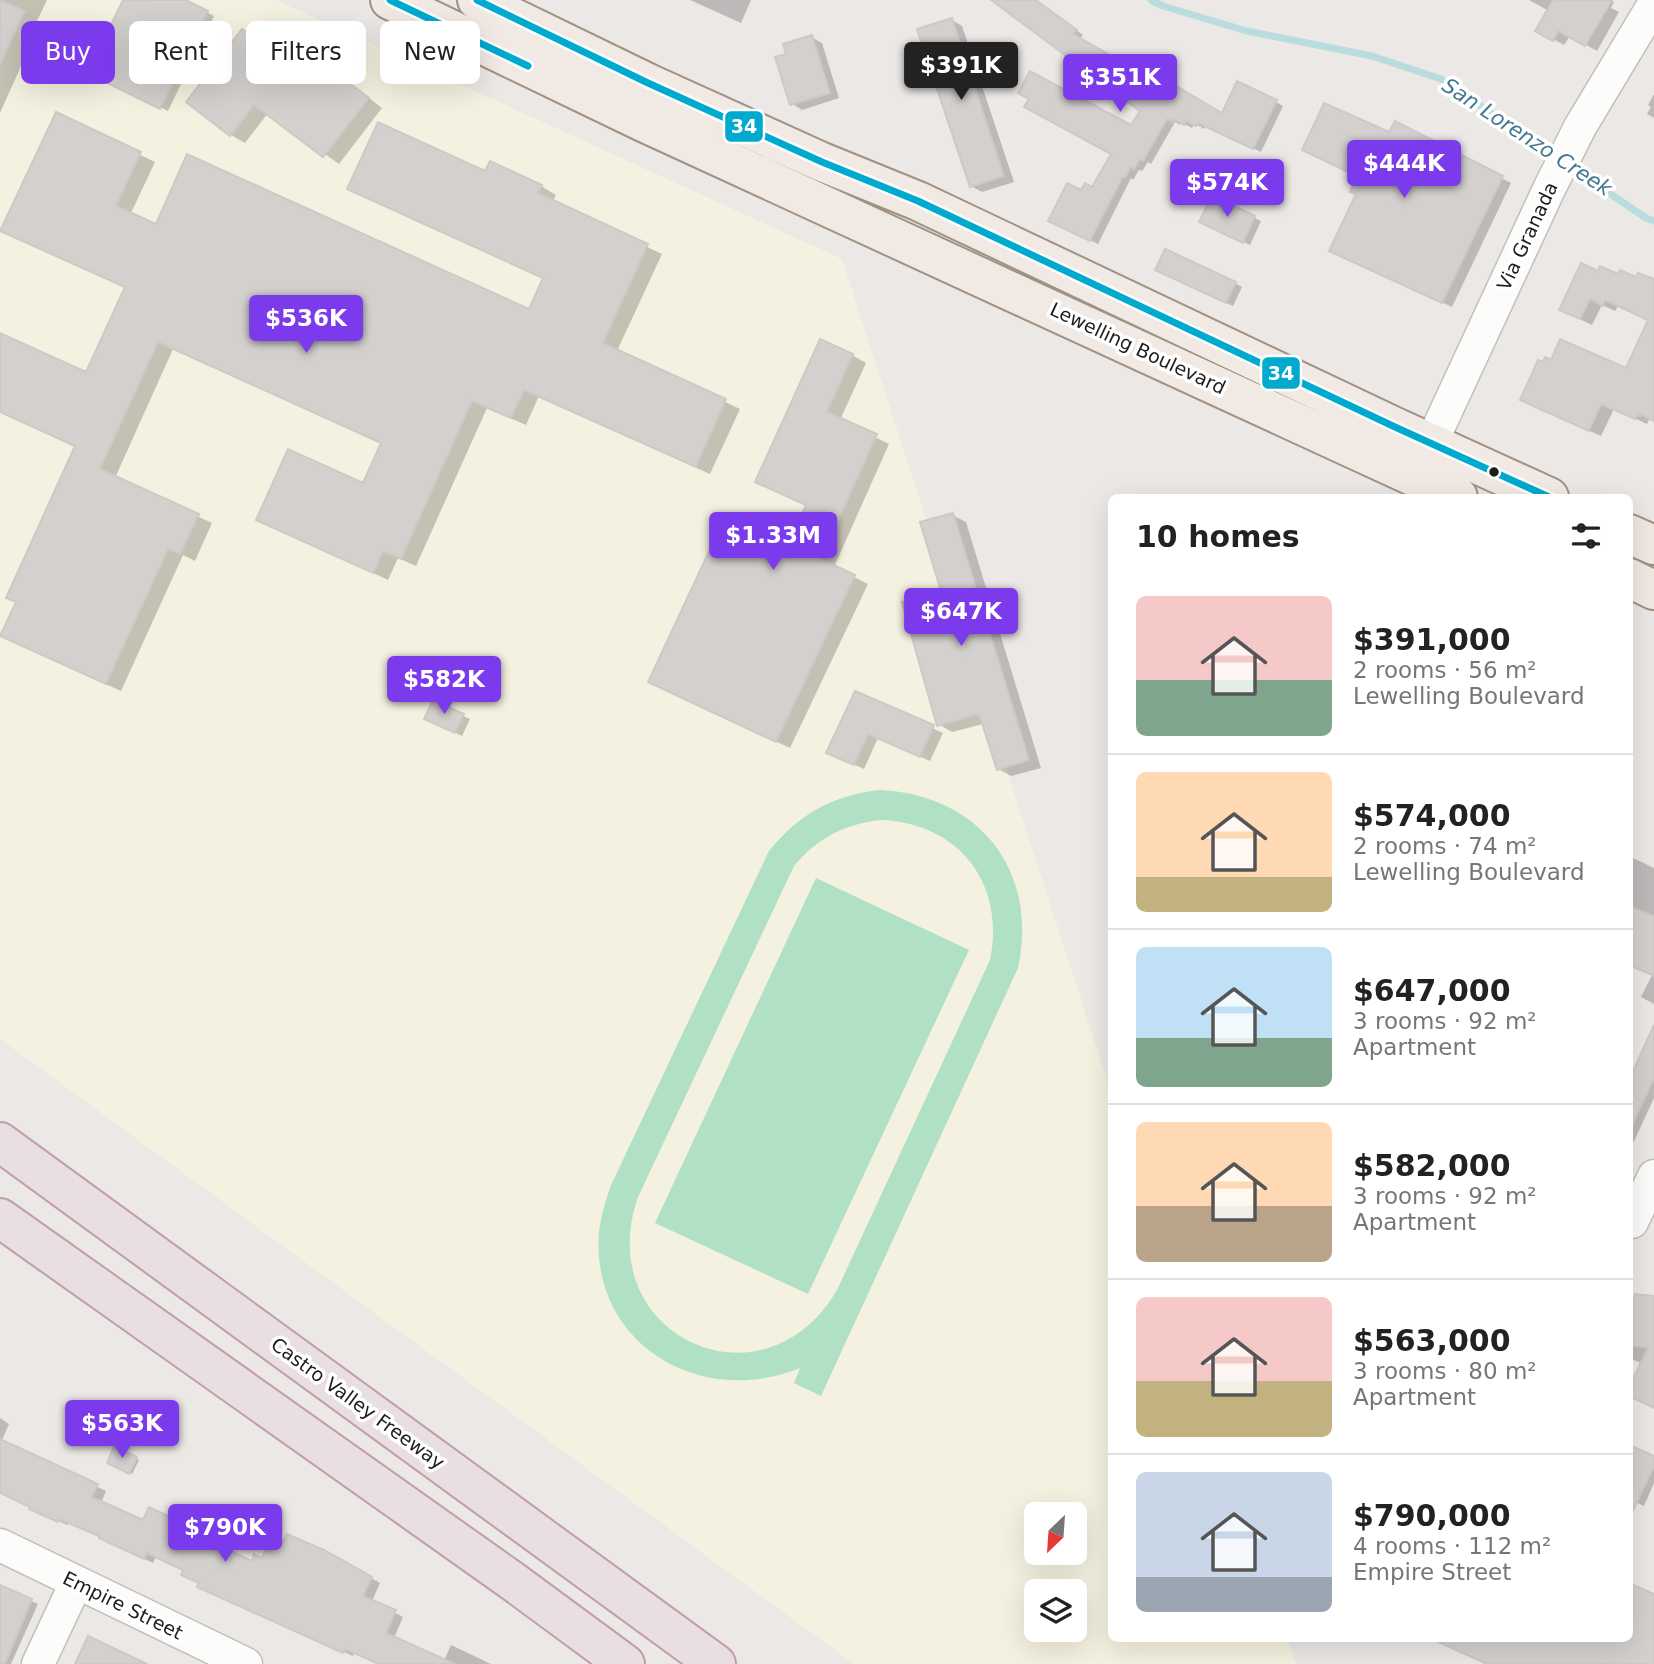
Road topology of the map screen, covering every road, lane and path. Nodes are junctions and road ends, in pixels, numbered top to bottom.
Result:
1 (390, 0) edge
2 (477, 0) edge
3 (1654, 4) edge
4 (1423, 460) junction
5 (1455, 494) edge
6 (1539, 494) edge
7 (1633, 536) edge
8 (1654, 545) edge
9 (1633, 580) edge
10 (1654, 590) edge
11 (0, 1142) edge
12 (1654, 1176) edge
13 (0, 1217) edge
14 (1633, 1220) edge
15 (0, 1545) edge
16 (511, 1580) junction
17 (76, 1583) junction
18 (38, 1664) edge
19 (246, 1664) edge
20 (590, 1664) edge
21 (625, 1664) edge
22 (716, 1664) edge

1 - 4 main road, Lewelling Boulevard
2 - 4 main road, Lewelling Boulevard
3 - 4 street, Via Granada
4 - 5 main road, Lewelling Boulevard
4 - 6 main road, Lewelling Boulevard
7 - 8 main road
9 - 10 main road
11 - 22 highway, Castro Valley Freeway
12 - 14 street
13 - 16 highway
15 - 17 street, Empire Street
16 - 20 highway
16 - 21 highway
17 - 18 street
17 - 19 street, Empire Street

